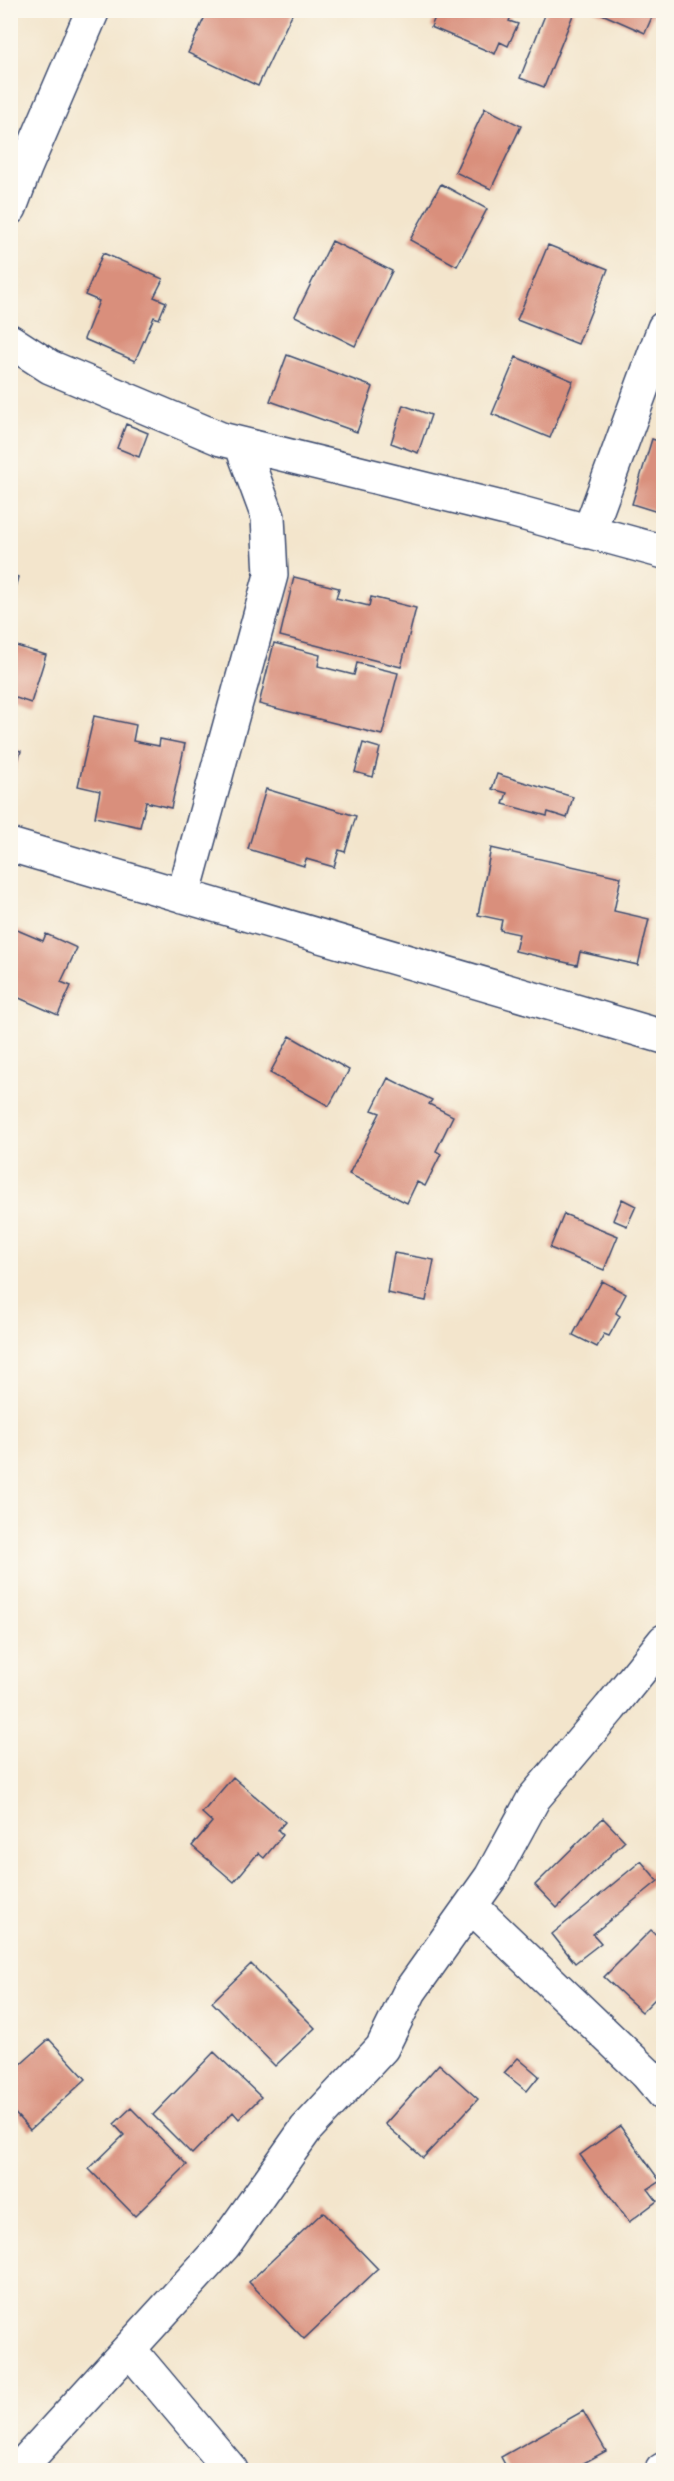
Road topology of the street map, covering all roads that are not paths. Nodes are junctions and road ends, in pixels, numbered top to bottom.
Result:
1 (93, 10) edge
2 (10, 208) edge
3 (663, 328) edge
4 (10, 341) edge
5 (241, 444) junction
6 (590, 532) junction
7 (663, 552) edge
8 (10, 845) edge
9 (183, 896) junction
10 (663, 1037) edge
11 (663, 1641) edge
12 (471, 1906) junction
13 (663, 2094) edge
14 (129, 2349) junction
15 (18, 2470) edge
16 (231, 2470) edge

1 - 2 street
3 - 6 street
4 - 5 street
5 - 6 street
5 - 9 street
6 - 7 street
8 - 9 street
9 - 10 street
11 - 12 street
12 - 13 street
12 - 14 street
14 - 15 street
14 - 16 street

